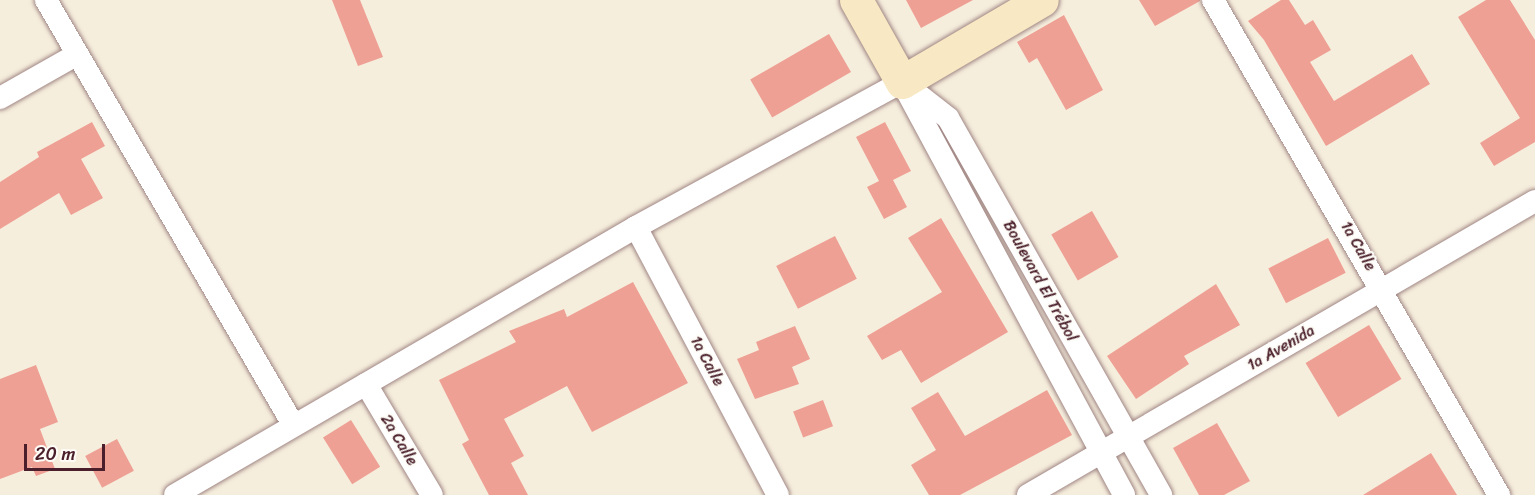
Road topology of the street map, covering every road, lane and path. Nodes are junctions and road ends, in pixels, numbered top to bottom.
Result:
1 (46, 0) edge
2 (856, 0) edge
3 (1042, 0) edge
4 (1213, 0) edge
5 (76, 55) junction
6 (902, 82) junction
7 (0, 98) edge
8 (1535, 201) edge
9 (636, 228) junction
10 (1383, 289) junction
11 (366, 384) junction
12 (293, 424) junction
13 (1128, 437) junction
14 (1100, 453) junction
15 (176, 495) edge
16 (432, 495) edge
17 (778, 495) edge
18 (1028, 495) edge
19 (1124, 495) edge
20 (1161, 495) edge
21 (1499, 495) edge

1 - 5 street
2 - 6 main road, Boulevard El Trébol
3 - 6 main road
4 - 10 street, 1a Calle
5 - 7 street
5 - 12 street
6 - 9 street
6 - 13 street, Boulevard El Trébol
6 - 14 street, Boulevard El Trébol
8 - 10 street, 1a Avenida
9 - 11 street
9 - 17 street, 1a Calle
10 - 13 street, 1a Avenida
10 - 21 street, 1a Calle
11 - 12 street
11 - 16 street, 2a Calle
12 - 15 street
13 - 14 street, 1a Avenida
13 - 20 street, Boulevard El Trébol
14 - 18 street, 1a Avenida
14 - 19 street, Boulevard El Trébol

